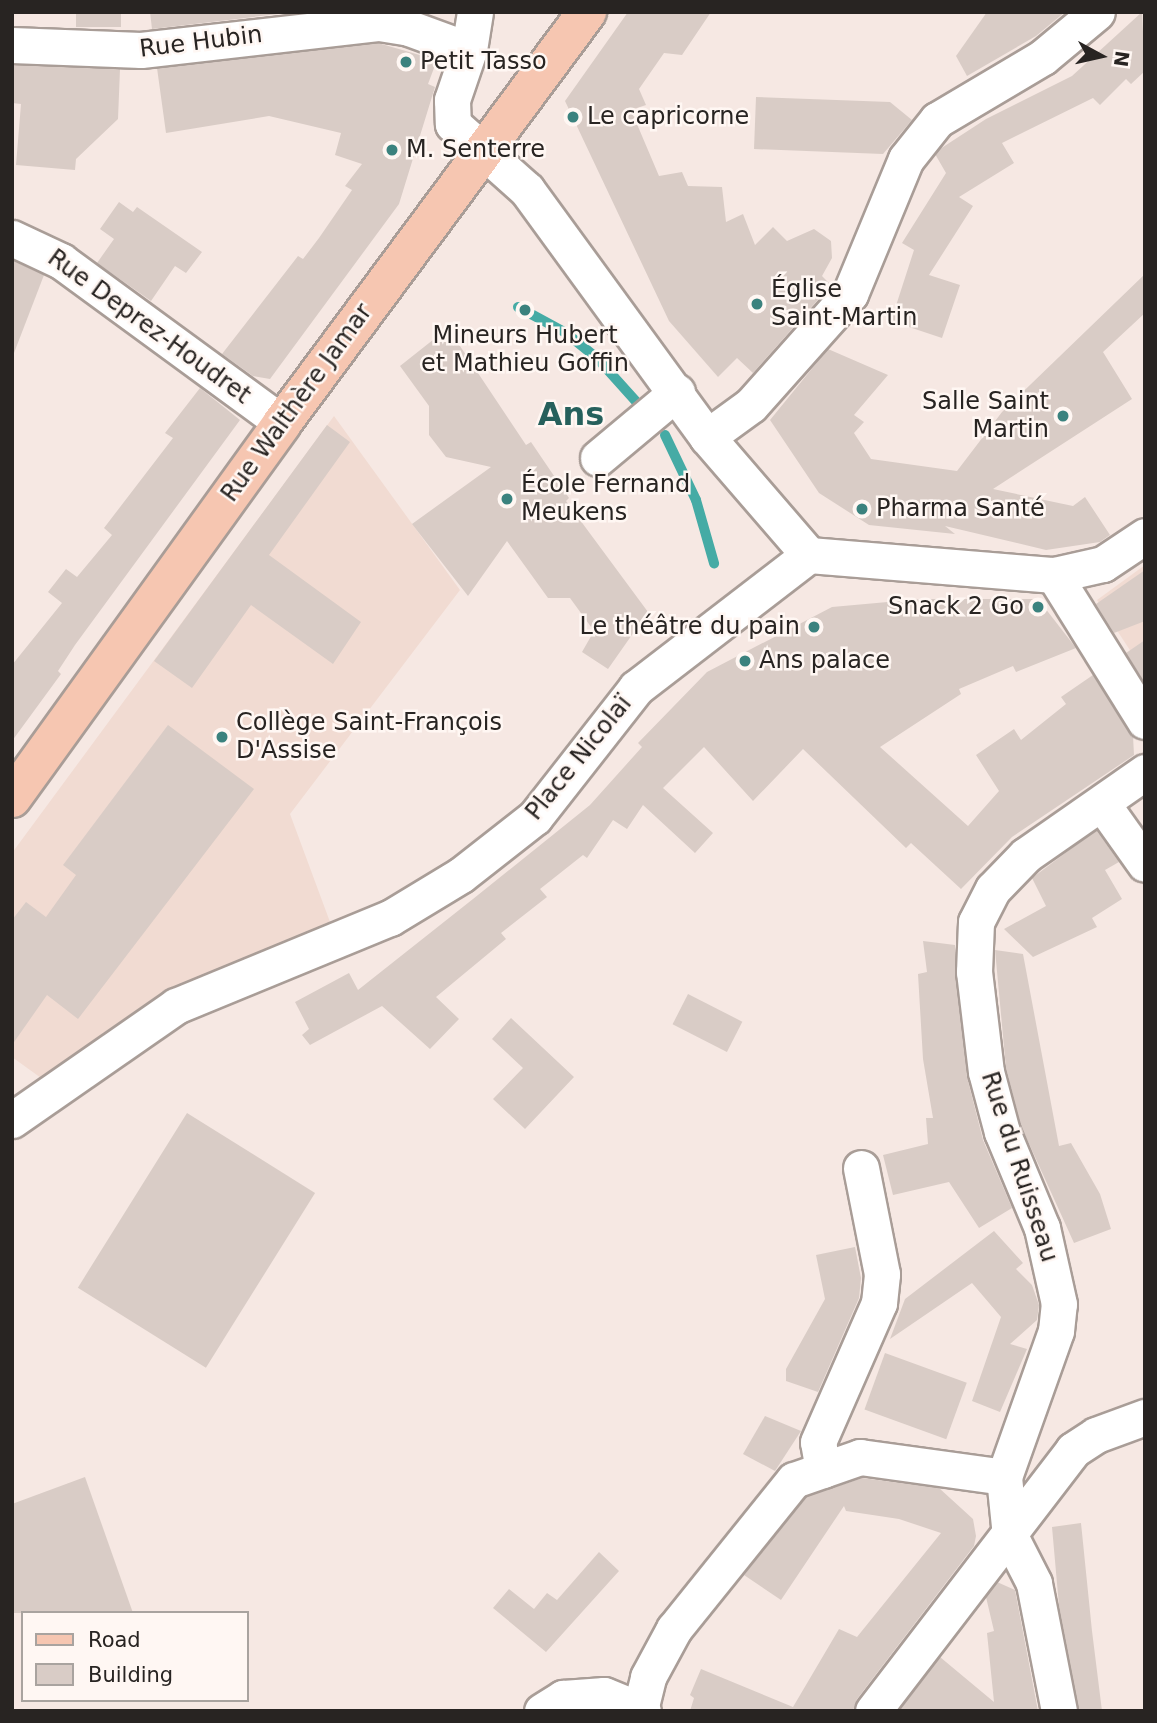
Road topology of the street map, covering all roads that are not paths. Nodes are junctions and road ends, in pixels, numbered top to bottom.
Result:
1 (475, 12) edge
2 (587, 12) edge
3 (1097, 12) edge
4 (12, 46) edge
5 (469, 50) junction
6 (482, 151) junction
7 (12, 238) edge
8 (677, 392) junction
9 (282, 423) junction
10 (707, 437) junction
11 (598, 458) dead end
12 (1145, 536) edge
13 (809, 555) junction
14 (1054, 575) junction
15 (1145, 721) edge
16 (1145, 772) edge
17 (12, 798) edge
18 (1103, 805) junction
19 (1145, 864) edge
20 (12, 1120) edge
21 (861, 1168) dead end
22 (1145, 1418) edge
23 (823, 1470) junction
24 (1004, 1477) junction
25 (1010, 1536) junction
26 (642, 1709) edge
27 (542, 1711) edge
28 (873, 1711) edge
29 (1059, 1711) edge

1 - 5 street
2 - 6 main road, Rue Walthère Jamar
3 - 10 street
4 - 5 street, Rue Hubin
5 - 6 street
6 - 8 street
6 - 9 main road, Rue Walthère Jamar
7 - 9 street, Rue Deprez-Houdret
8 - 10 street
8 - 11 street
9 - 17 main road, Rue Walthère Jamar
10 - 13 street
12 - 14 street
13 - 14 street
13 - 20 street, Place Nicolaï
14 - 15 street
16 - 18 street, Rue du Ruisseau
18 - 19 street
18 - 24 street, Rue du Ruisseau
21 - 23 street
22 - 25 street
23 - 24 street
23 - 26 street
24 - 25 street, Rue du Ruisseau
25 - 28 street
25 - 29 street
26 - 27 street

